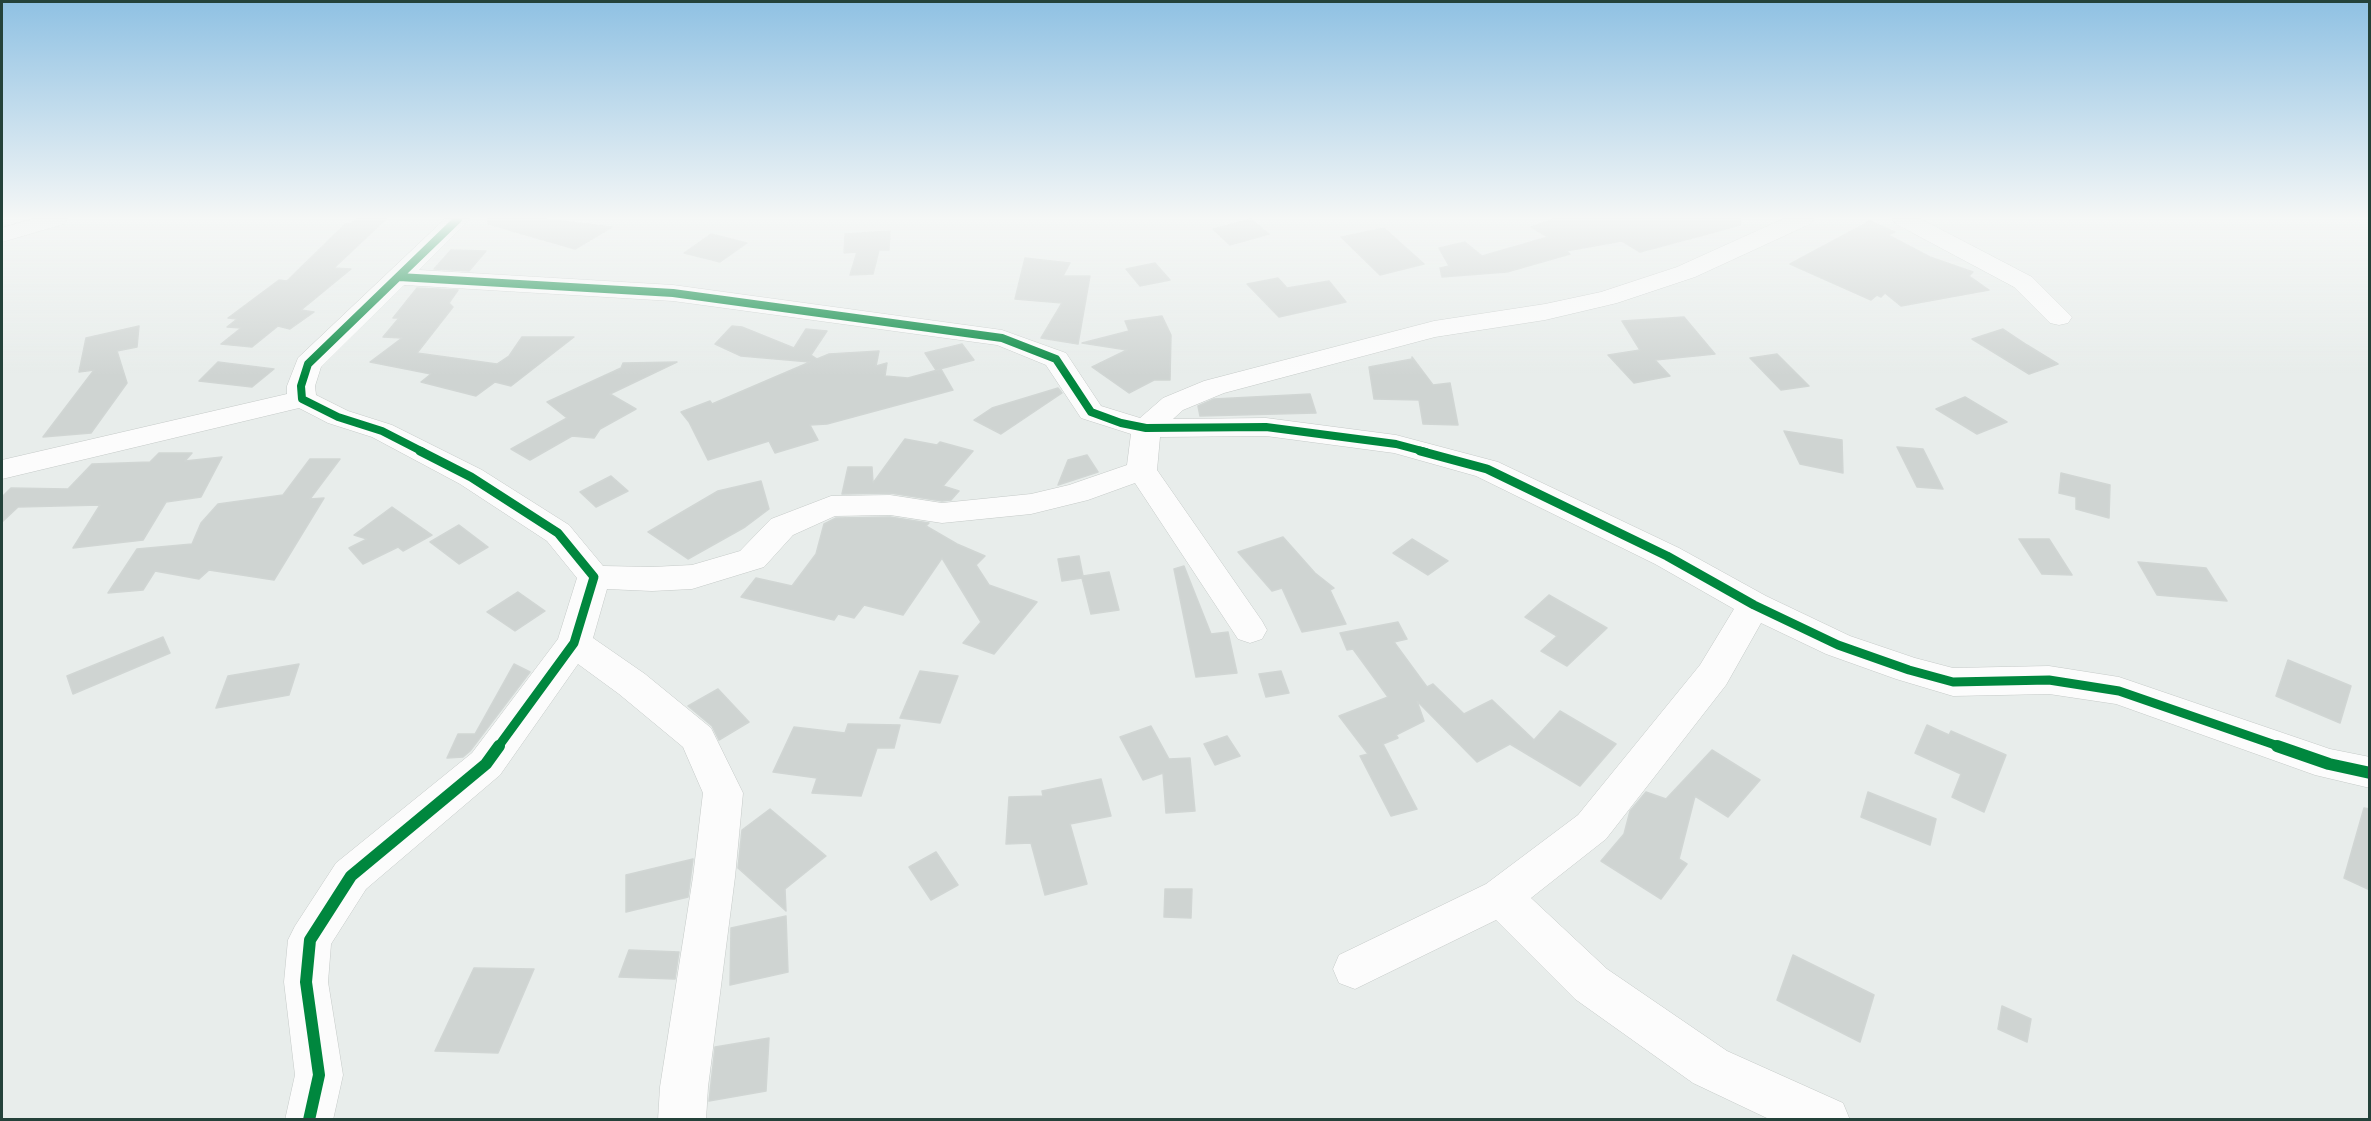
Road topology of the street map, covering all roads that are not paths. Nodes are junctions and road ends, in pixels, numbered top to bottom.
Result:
1 (405, 271) edge
2 (1688, 271) edge
3 (2003, 271) edge
4 (399, 277) junction
5 (2059, 317) dead end
6 (302, 399) junction
7 (1146, 428) junction
8 (2, 469) edge
9 (1142, 470) junction
10 (594, 577) junction
11 (1754, 605) junction
12 (1250, 630) dead end
13 (574, 643) junction
14 (2370, 773) edge
15 (1501, 897) junction
16 (1354, 969) dead end
17 (309, 1119) edge
18 (682, 1119) edge
19 (1826, 1119) edge

1 - 4 street
2 - 7 street
3 - 5 street
4 - 6 street
4 - 7 street
6 - 8 street
6 - 10 street
7 - 9 street
7 - 11 street
9 - 10 street
9 - 12 street
10 - 13 street
11 - 14 street
11 - 15 street
13 - 17 street
13 - 18 street
15 - 16 street
15 - 19 street

